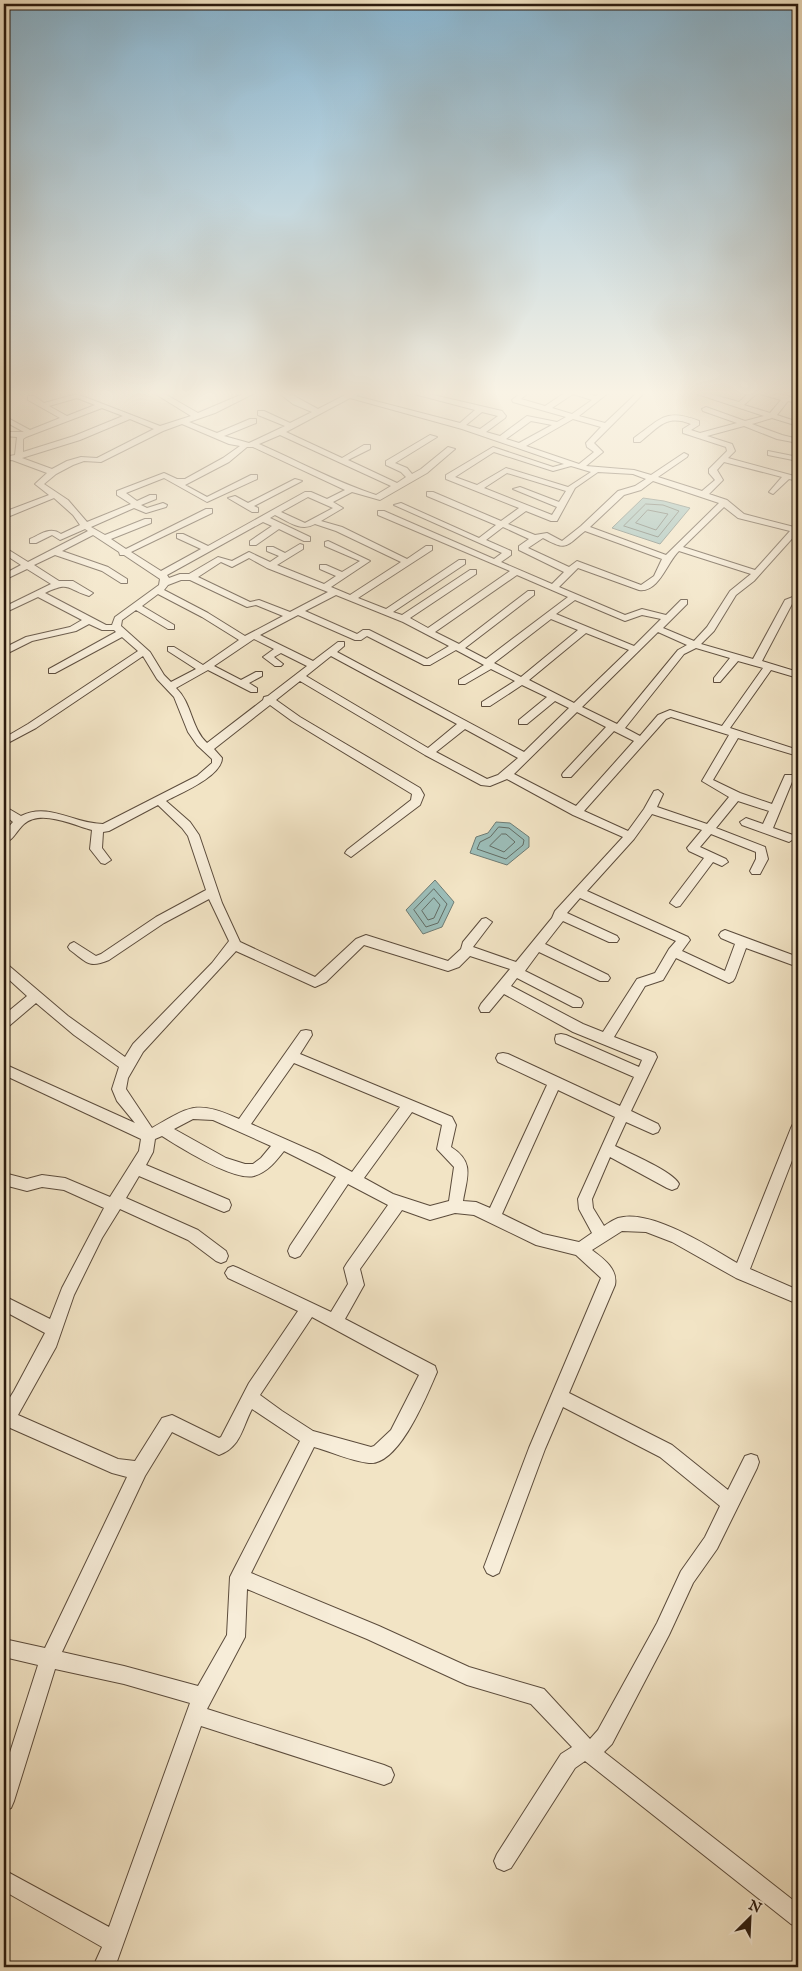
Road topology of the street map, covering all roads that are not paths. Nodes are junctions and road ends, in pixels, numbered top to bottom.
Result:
1 (42, 482) edge
2 (148, 482) edge
3 (180, 482) edge
4 (244, 482) edge
5 (296, 482) edge
6 (333, 482) edge
7 (388, 482) edge
8 (404, 482) edge
9 (461, 482) edge
10 (488, 482) edge
11 (544, 482) edge
12 (578, 482) edge
13 (646, 482) edge
14 (667, 482) edge
15 (717, 482) edge
16 (782, 482) edge
17 (397, 486) junction
18 (477, 489) junction
19 (517, 489) dead end
20 (351, 490) junction
21 (570, 490) junction
22 (773, 492) dead end
23 (430, 494) dead end
24 (704, 494) junction
25 (56, 495) junction
26 (153, 497) dead end
27 (232, 498) dead end
28 (264, 498) junction
29 (327, 502) junction
30 (724, 502) junction
31 (134, 503) junction
32 (163, 505) dead end
33 (398, 505) dead end
34 (248, 506) junction
35 (562, 506) junction
36 (283, 507) junction
37 (524, 507) junction
38 (209, 511) dead end
39 (275, 512) junction
40 (380, 513) dead end
41 (7, 514) dead end
42 (264, 517) junction
43 (148, 521) dead end
44 (314, 522) junction
45 (502, 524) junction
46 (85, 526) junction
47 (278, 526) junction
48 (305, 526) junction
49 (584, 528) junction
50 (797, 530) edge
51 (93, 532) junction
52 (319, 532) dead end
53 (180, 536) dead end
54 (535, 538) junction
55 (103, 539) junction
56 (307, 539) dead end
57 (33, 541) dead end
58 (480, 541) junction
59 (253, 542) dead end
60 (328, 544) dead end
61 (300, 547) dead end
62 (6, 548) edge
63 (429, 548) dead end
64 (678, 548) junction
65 (270, 549) dead end
66 (206, 550) junction
67 (53, 552) junction
68 (123, 552) junction
69 (285, 556) junction
70 (667, 558) junction
71 (221, 559) junction
72 (407, 562) junction
73 (462, 562) dead end
74 (495, 562) junction
75 (26, 564) junction
76 (270, 566) junction
77 (323, 567) dead end
78 (570, 570) junction
79 (516, 571) junction
80 (473, 572) dead end
81 (756, 573) junction
82 (342, 576) junction
83 (4, 577) edge
84 (191, 577) junction
85 (163, 579) junction
86 (124, 581) dead end
87 (57, 584) junction
88 (324, 588) junction
89 (553, 588) junction
90 (158, 590) junction
91 (335, 592) junction
92 (38, 593) junction
93 (89, 593) dead end
94 (531, 593) dead end
95 (573, 597) junction
96 (351, 598) junction
97 (798, 598) edge
98 (684, 602) dead end
99 (135, 606) junction
100 (4, 610) edge
101 (387, 612) junction
102 (293, 613) junction
103 (550, 615) junction
104 (403, 619) junction
105 (668, 619) junction
106 (89, 620) junction
107 (171, 627) dead end
108 (585, 629) junction
109 (658, 629) junction
110 (119, 630) junction
111 (429, 632) junction
112 (249, 638) junction
113 (341, 644) dead end
114 (695, 645) junction
115 (457, 647) junction
116 (280, 648) junction
117 (171, 649) dead end
118 (636, 650) junction
119 (144, 651) junction
120 (4, 652) edge
121 (331, 652) junction
122 (736, 657) junction
123 (756, 663) junction
124 (278, 664) dead end
125 (489, 664) junction
126 (313, 665) junction
127 (769, 667) junction
128 (205, 668) junction
129 (52, 671) dead end
130 (259, 674) dead end
131 (798, 675) edge
132 (299, 676) junction
133 (717, 680) dead end
134 (522, 681) junction
135 (462, 682) dead end
136 (242, 683) junction
137 (170, 687) junction
138 (254, 690) dead end
139 (554, 697) junction
140 (268, 699) junction
141 (486, 704) dead end
142 (574, 707) junction
143 (523, 722) dead end
144 (464, 724) junction
145 (615, 728) junction
146 (723, 731) junction
147 (735, 734) junction
148 (641, 740) junction
149 (4, 742) edge
150 (208, 748) junction
151 (429, 753) junction
152 (798, 753) edge
153 (525, 757) junction
154 (506, 774) junction
155 (567, 775) dead end
156 (789, 777) dead end
157 (658, 794) dead end
158 (736, 796) junction
159 (158, 800) junction
160 (775, 809) junction
161 (4, 810) edge
162 (649, 811) junction
163 (577, 812) junction
164 (20, 821) junction
165 (746, 822) dead end
166 (98, 828) junction
167 (709, 829) junction
168 (766, 830) junction
169 (630, 836) junction
170 (789, 838) dead end
171 (4, 839) edge
172 (351, 853) dead end
173 (104, 860) dead end
174 (756, 871) dead end
175 (213, 891) junction
176 (580, 893) junction
177 (676, 903) dead end
178 (559, 914) junction
179 (486, 922) dead end
180 (725, 935) dead end
181 (613, 939) dead end
182 (742, 942) junction
183 (233, 944) junction
184 (537, 946) junction
185 (74, 947) dead end
186 (467, 951) junction
187 (673, 952) junction
188 (798, 962) edge
189 (4, 968) edge
190 (518, 970) junction
191 (604, 978) dead end
192 (503, 988) junction
193 (35, 996) junction
194 (577, 1003) dead end
195 (485, 1008) dead end
196 (4, 1022) edge
197 (306, 1035) dead end
198 (606, 1038) junction
199 (561, 1039) dead end
200 (291, 1056) junction
201 (502, 1058) dead end
202 (127, 1065) junction
203 (4, 1069) edge
204 (643, 1075) junction
205 (555, 1082) junction
206 (409, 1106) junction
207 (624, 1114) junction
208 (242, 1125) junction
209 (653, 1128) dead end
210 (798, 1128) edge
211 (162, 1129) junction
212 (149, 1136) junction
213 (280, 1144) junction
214 (607, 1150) junction
215 (137, 1168) junction
216 (350, 1178) junction
217 (4, 1179) edge
218 (672, 1184) dead end
219 (400, 1202) junction
220 (115, 1203) junction
221 (224, 1204) dead end
222 (455, 1206) junction
223 (493, 1217) junction
224 (602, 1236) junction
225 (580, 1249) junction
226 (295, 1251) dead end
227 (221, 1256) dead end
228 (233, 1273) dead end
229 (741, 1273) junction
230 (798, 1297) edge
231 (4, 1303) edge
232 (308, 1308) junction
233 (334, 1322) junction
234 (54, 1330) junction
235 (250, 1397) junction
236 (559, 1398) junction
237 (5, 1419) edge
238 (310, 1438) junction
239 (751, 1462) dead end
240 (139, 1470) junction
241 (730, 1503) junction
242 (493, 1567) dead end
243 (240, 1576) junction
244 (4, 1648) edge
245 (49, 1659) junction
246 (199, 1706) junction
247 (589, 1752) junction
248 (384, 1775) dead end
249 (4, 1801) edge
250 (504, 1861) dead end
251 (4, 1880) edge
252 (798, 1917) edge
253 (114, 1942) junction
254 (104, 1967) edge

1 - 25 street
2 - 31 street
3 - 4 street
5 - 28 street
6 - 20 street
7 - 17 street
8 - 17 street
9 - 18 street
10 - 18 street
11 - 21 street
12 - 21 street
13 - 49 street
14 - 24 street
15 - 24 street
16 - 22 street
17 - 20 street
18 - 37 street
19 - 35 street
20 - 29 street
21 - 35 street
23 - 45 street
24 - 30 street
25 - 41 street
25 - 46 street
26 - 31 street
27 - 34 street
28 - 34 street
28 - 36 street
29 - 36 street
29 - 44 street
30 - 50 street
30 - 64 street
31 - 32 street
31 - 46 street
33 - 58 street
34 - 42 street
35 - 37 street
36 - 39 street
37 - 45 street
38 - 68 street
39 - 42 street
39 - 48 street
40 - 74 street
42 - 47 street
42 - 66 street
43 - 55 street
44 - 48 street
44 - 72 street
45 - 54 street
45 - 58 street
46 - 51 street
46 - 57 street
47 - 56 street
47 - 59 street
48 - 52 street
49 - 54 street
49 - 70 street
50 - 81 street
51 - 55 street
51 - 67 street
53 - 66 street
54 - 78 street
55 - 68 street
58 - 74 street
60 - 82 street
61 - 69 street
62 - 75 street
63 - 72 street
64 - 70 street
64 - 81 street
65 - 69 street
66 - 71 street
66 - 85 street
67 - 75 street
67 - 86 street
68 - 85 street
69 - 76 street
70 - 78 street
71 - 76 street
71 - 84 street
72 - 96 street
73 - 101 street
74 - 79 street
75 - 83 street
75 - 87 street
76 - 88 street
77 - 82 street
78 - 89 street
79 - 89 street
79 - 111 street
80 - 104 street
81 - 114 street
82 - 88 street
84 - 85 street
84 - 102 street
85 - 90 street
87 - 92 street
87 - 93 street
88 - 91 street
89 - 95 street
90 - 99 street
90 - 112 street
91 - 96 street
91 - 102 street
92 - 100 street
92 - 106 street
94 - 115 street
95 - 103 street
95 - 105 street
96 - 101 street
97 - 123 street
98 - 105 street
99 - 107 street
99 - 110 street
101 - 104 street
102 - 112 street
102 - 115 street
103 - 108 street
103 - 125 street
104 - 111 street
105 - 109 street
106 - 110 street
106 - 120 street
108 - 118 street
108 - 134 street
109 - 114 street
109 - 118 street
110 - 119 street
110 - 129 street
111 - 115 street
112 - 116 street
112 - 128 street
113 - 121 street
114 - 122 street
114 - 145 street
115 - 125 street
116 - 124 street
116 - 126 street
117 - 128 street
118 - 142 street
119 - 137 street
119 - 149 street
121 - 126 street
121 - 144 street
122 - 123 street
122 - 133 street
123 - 127 street
125 - 134 street
125 - 135 street
126 - 132 street
127 - 131 street
127 - 146 street
128 - 136 street
128 - 137 street
130 - 136 street
132 - 140 street
132 - 151 street
134 - 139 street
134 - 141 street
136 - 138 street
137 - 150 street
139 - 142 street
139 - 143 street
140 - 150 street
140 - 172 street
142 - 145 street
142 - 153 street
144 - 151 street
144 - 153 street
145 - 148 street
145 - 155 street
146 - 147 street
146 - 148 street
147 - 152 street
147 - 158 street
148 - 163 street
150 - 159 street
151 - 154 street
153 - 154 street
154 - 163 street
156 - 160 street
157 - 162 street
158 - 160 street
158 - 167 street
159 - 166 street
159 - 175 street
160 - 168 street
161 - 164 street
162 - 167 street
162 - 169 street
163 - 169 street
164 - 166 street
164 - 171 street
165 - 168 street
166 - 173 street
167 - 174 street
167 - 177 street
168 - 170 street
169 - 176 street
175 - 183 street
175 - 185 street
176 - 178 street
176 - 187 street
178 - 181 street
178 - 184 street
179 - 186 street
180 - 182 street
182 - 187 street
182 - 188 street
183 - 186 street
183 - 202 street
184 - 190 street
184 - 191 street
186 - 190 street
187 - 198 street
189 - 193 street
190 - 192 street
190 - 194 street
192 - 195 street
192 - 198 street
193 - 196 street
193 - 202 street
197 - 200 street
198 - 204 street
199 - 204 street
200 - 206 street
200 - 208 street
201 - 205 street
202 - 212 street
203 - 212 street
204 - 207 street
205 - 207 street
205 - 223 street
206 - 216 street
206 - 222 street
207 - 209 street
207 - 214 street
208 - 211 street
208 - 213 street
210 - 229 street
211 - 212 street
211 - 213 street
212 - 215 street
213 - 216 street
214 - 218 street
214 - 224 street
215 - 220 street
215 - 221 street
216 - 219 street
216 - 226 street
217 - 220 street
219 - 222 street
219 - 233 street
220 - 227 street
220 - 234 street
222 - 223 street
223 - 225 street
224 - 225 street
224 - 229 street
225 - 236 street
228 - 232 street
229 - 230 street
231 - 234 street
232 - 233 street
232 - 235 street
233 - 238 street
234 - 237 street
235 - 238 street
235 - 240 street
236 - 241 street
236 - 242 street
237 - 240 street
238 - 243 street
239 - 241 street
240 - 245 street
241 - 247 street
243 - 246 street
243 - 247 street
244 - 245 street
245 - 246 street
245 - 249 street
246 - 248 street
246 - 253 street
247 - 250 street
247 - 252 street
251 - 253 street
253 - 254 street

